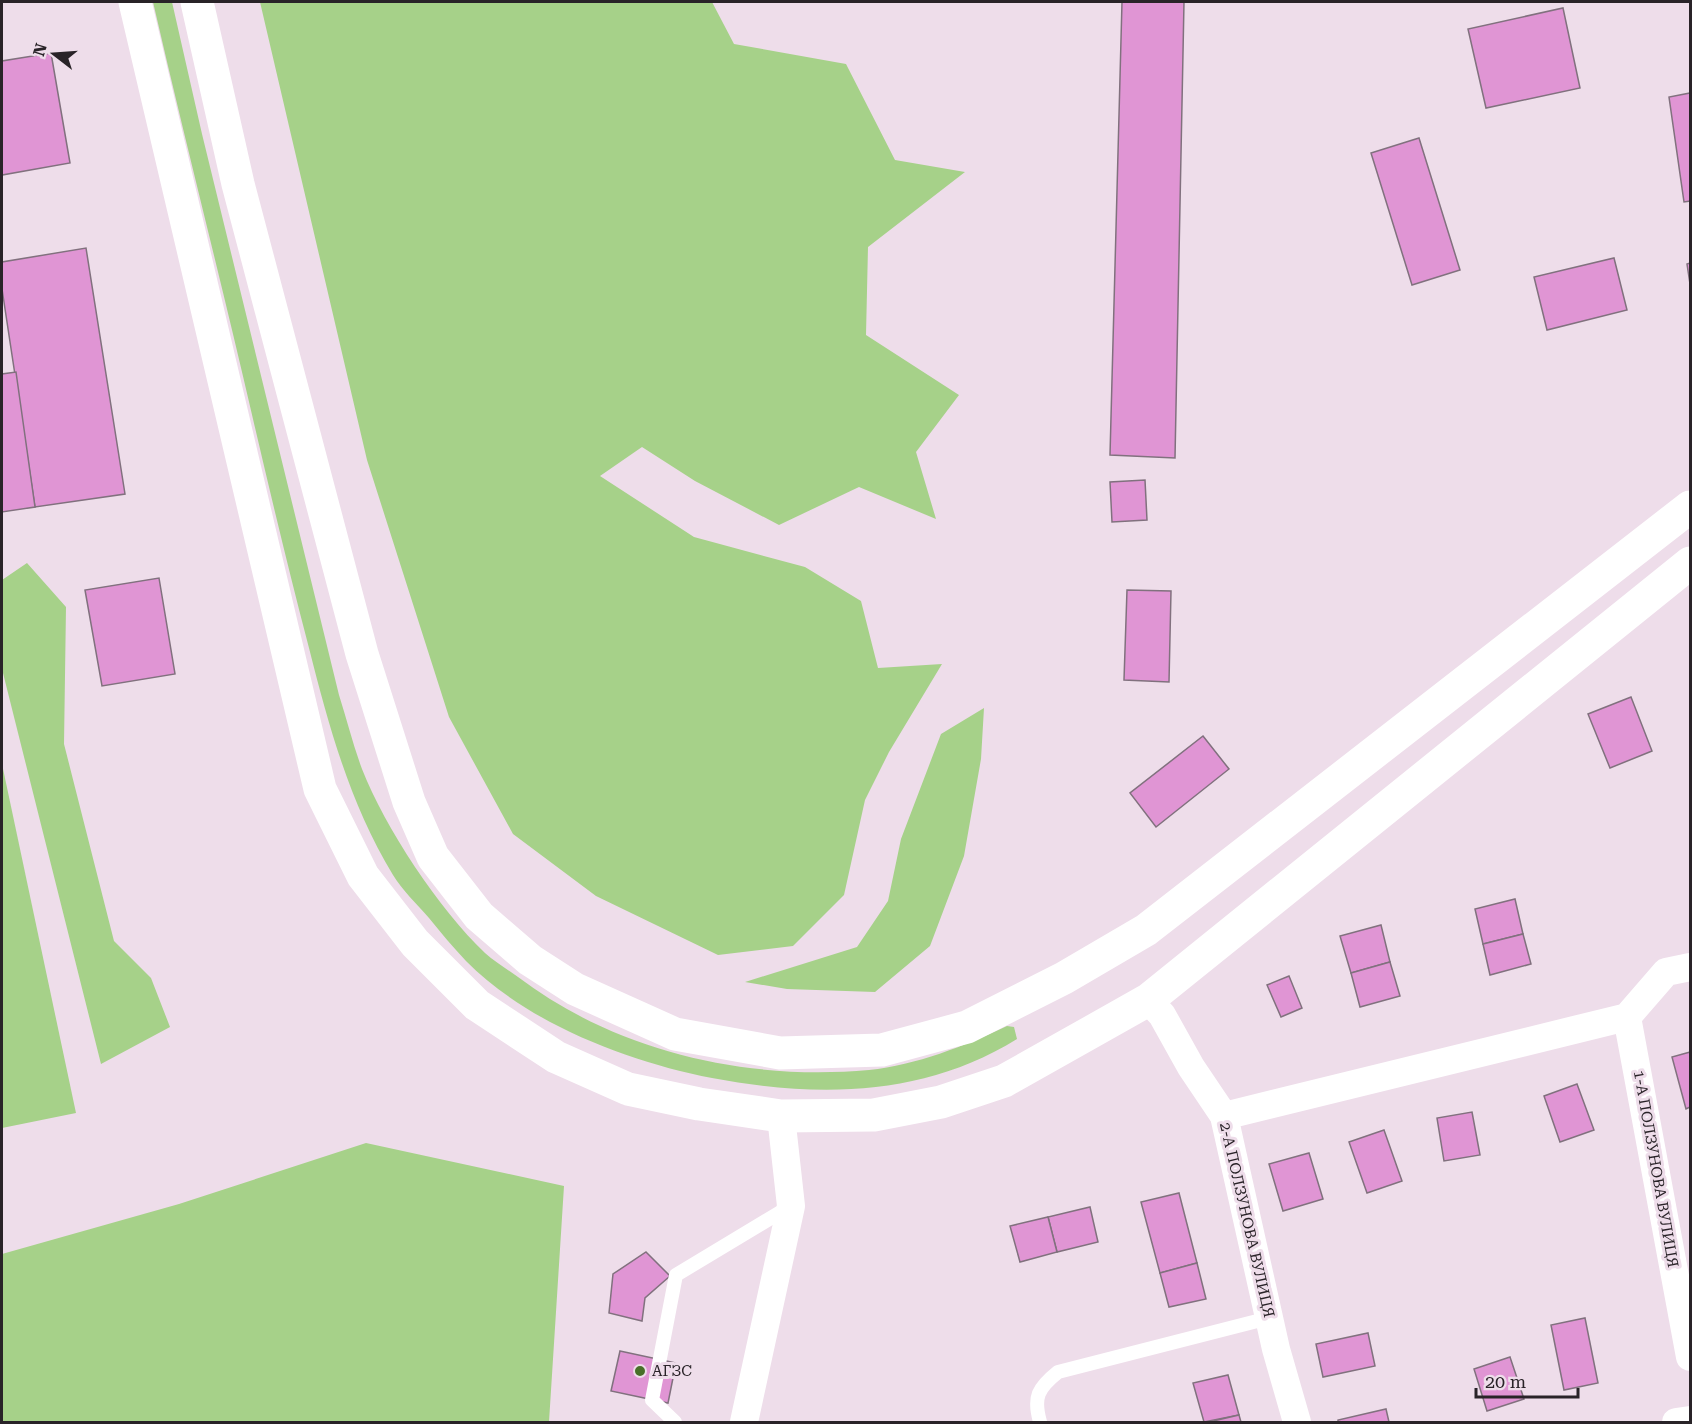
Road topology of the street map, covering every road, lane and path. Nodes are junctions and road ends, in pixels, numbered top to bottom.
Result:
1 (135, 2) edge
2 (197, 2) edge
3 (1690, 507) edge
4 (1690, 563) edge
5 (1690, 967) edge
6 (1148, 1000) junction
7 (1628, 1017) junction
8 (781, 1116) junction
9 (1224, 1116) junction
10 (791, 1206) junction
11 (1269, 1318) junction
12 (1690, 1357) edge
13 (1690, 1420) edge
14 (675, 1422) edge
15 (744, 1422) edge
16 (1040, 1422) edge
17 (1297, 1422) edge
18 (1676, 1422) edge

1 - 8 main road
2 - 3 main road
4 - 6 main road
5 - 7 street
6 - 8 main road
6 - 9 street, 2-А ПОЛЗУНОВА ВУЛИЦЯ
7 - 9 street
7 - 12 street, 1-А ПОЛЗУНОВА ВУЛИЦЯ
8 - 10 street
9 - 11 street, 2-А ПОЛЗУНОВА ВУЛИЦЯ
10 - 14 lane
10 - 15 street
11 - 16 lane
11 - 17 street, 2-А ПОЛЗУНОВА ВУЛИЦЯ
13 - 18 street

